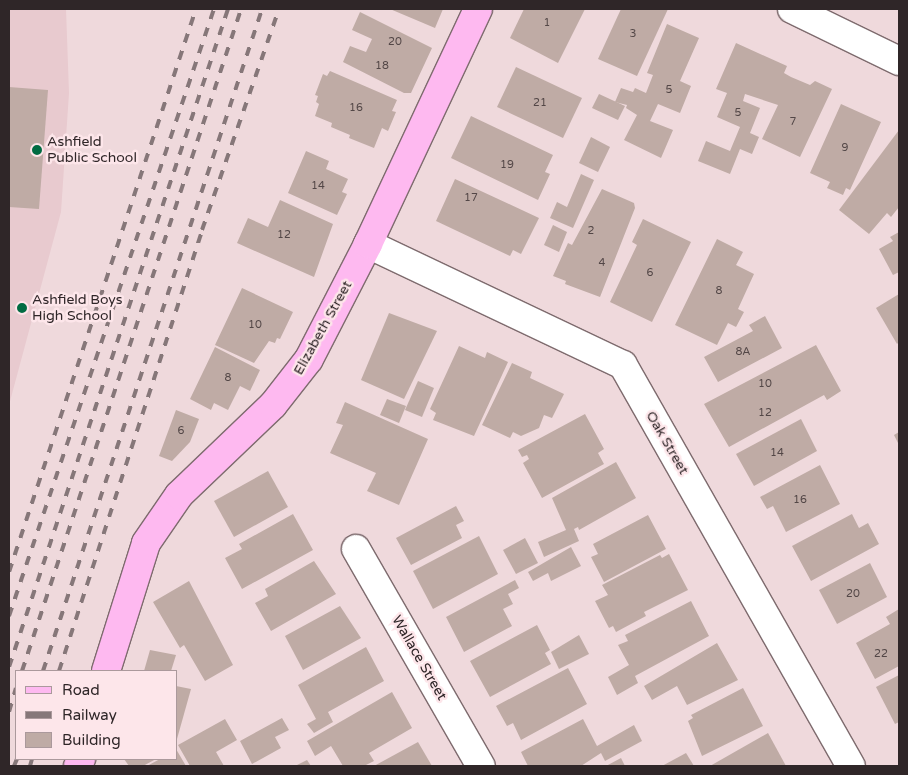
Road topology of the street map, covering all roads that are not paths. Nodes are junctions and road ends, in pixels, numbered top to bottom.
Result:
1 (478, 9) edge
2 (792, 9) edge
3 (899, 61) edge
4 (368, 244) junction
5 (356, 549) dead end
6 (106, 670) edge
7 (482, 766) edge
8 (851, 766) edge

1 - 4 main road, Elizabeth Street
2 - 3 street
4 - 6 main road, Elizabeth Street
4 - 8 street, Oak Street
5 - 7 street, Wallace Street

